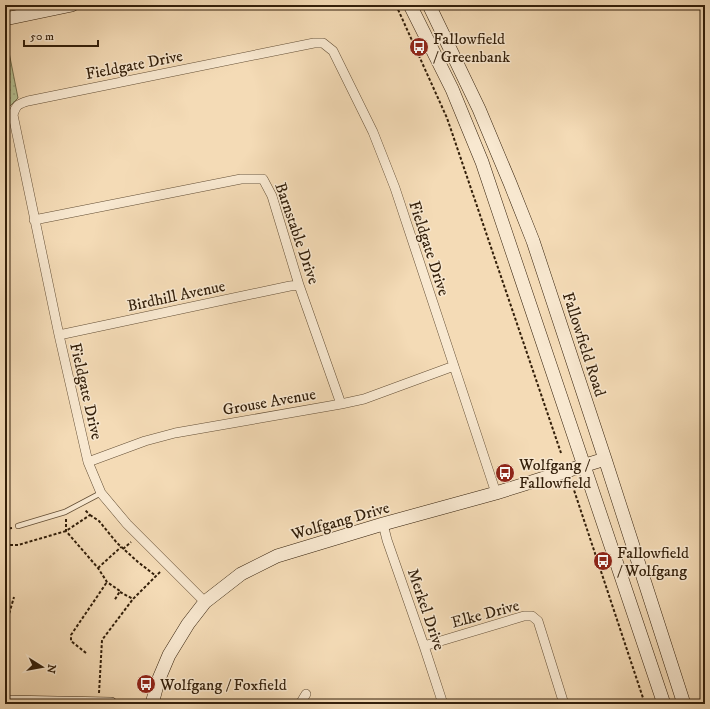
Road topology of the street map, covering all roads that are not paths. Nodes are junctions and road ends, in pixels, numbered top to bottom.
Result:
1 (72, 5) edge
2 (410, 5) edge
3 (429, 5) edge
4 (26, 10) edge
5 (5, 19) edge
6 (34, 220) junction
7 (299, 285) junction
8 (59, 335) junction
9 (454, 366) junction
10 (341, 404) junction
11 (605, 459) junction
12 (88, 462) junction
13 (584, 465) junction
14 (101, 493) junction
15 (496, 493) junction
16 (383, 524) junction
17 (18, 526) dead end
18 (206, 602) junction
19 (424, 646) junction
20 (306, 694) dead end
21 (6, 698) edge
22 (111, 704) edge
23 (152, 704) edge
24 (300, 704) edge
25 (443, 704) edge
26 (564, 704) edge
27 (664, 704) edge
28 (684, 704) edge

1 - 4 main road
2 - 13 main road
3 - 11 main road, Fallowfield Road
4 - 5 main road
6 - 7 street, Barnstable Drive
6 - 8 street, Fieldgate Drive
6 - 9 street, Fieldgate Drive
7 - 8 street, Birdhill Avenue
7 - 10 street, Barnstable Drive
8 - 12 street, Fieldgate Drive
9 - 10 street, Grouse Avenue
9 - 15 street, Fieldgate Drive
10 - 12 street, Grouse Avenue
11 - 13 main road, Wolfgang Drive
11 - 28 main road, Fallowfield Road
12 - 14 street, Fieldgate Drive
13 - 15 main road, Wolfgang Drive
13 - 27 main road
14 - 17 lane
14 - 18 street, Fieldgate Drive
15 - 16 main road, Wolfgang Drive
16 - 18 main road, Wolfgang Drive
16 - 19 street, Merkel Drive
18 - 23 main road, Wolfgang Drive
19 - 25 street, Merkel Drive
19 - 26 street, Elke Drive
20 - 24 street
21 - 22 main road

